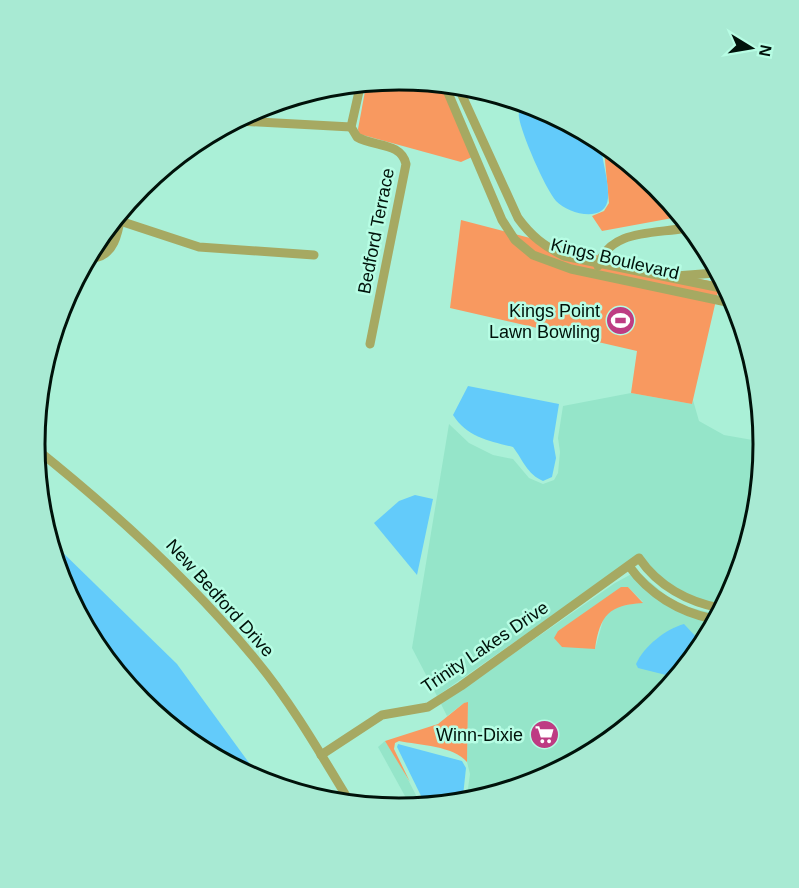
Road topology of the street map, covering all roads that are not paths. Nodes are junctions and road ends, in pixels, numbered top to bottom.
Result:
1 (359, 92) edge
2 (448, 93) edge
3 (462, 95) edge
4 (252, 122) edge
5 (351, 127) junction
6 (124, 220) edge
7 (117, 229) edge
8 (681, 229) edge
9 (314, 255) dead end
10 (98, 257) edge
11 (599, 263) junction
12 (710, 273) edge
13 (597, 274) junction
14 (672, 277) junction
15 (717, 287) edge
16 (723, 300) edge
17 (370, 344) dead end
18 (46, 457) edge
19 (629, 566) junction
20 (714, 606) edge
21 (709, 618) edge
22 (321, 755) junction
23 (345, 794) edge

1 - 5 street
2 - 13 street, Kings Boulevard
3 - 11 street, Kings Boulevard
4 - 5 street
5 - 17 street, Bedford Terrace
6 - 9 street
7 - 10 street
8 - 11 street
11 - 13 street
11 - 14 street, Kings Boulevard
12 - 14 street, Kings Boulevard
13 - 16 street, Kings Boulevard
14 - 15 street, Kings Boulevard
18 - 22 street, New Bedford Drive
19 - 20 street, Trinity Lakes Drive
19 - 21 street
19 - 22 street, Trinity Lakes Drive
22 - 23 street, New Bedford Drive

